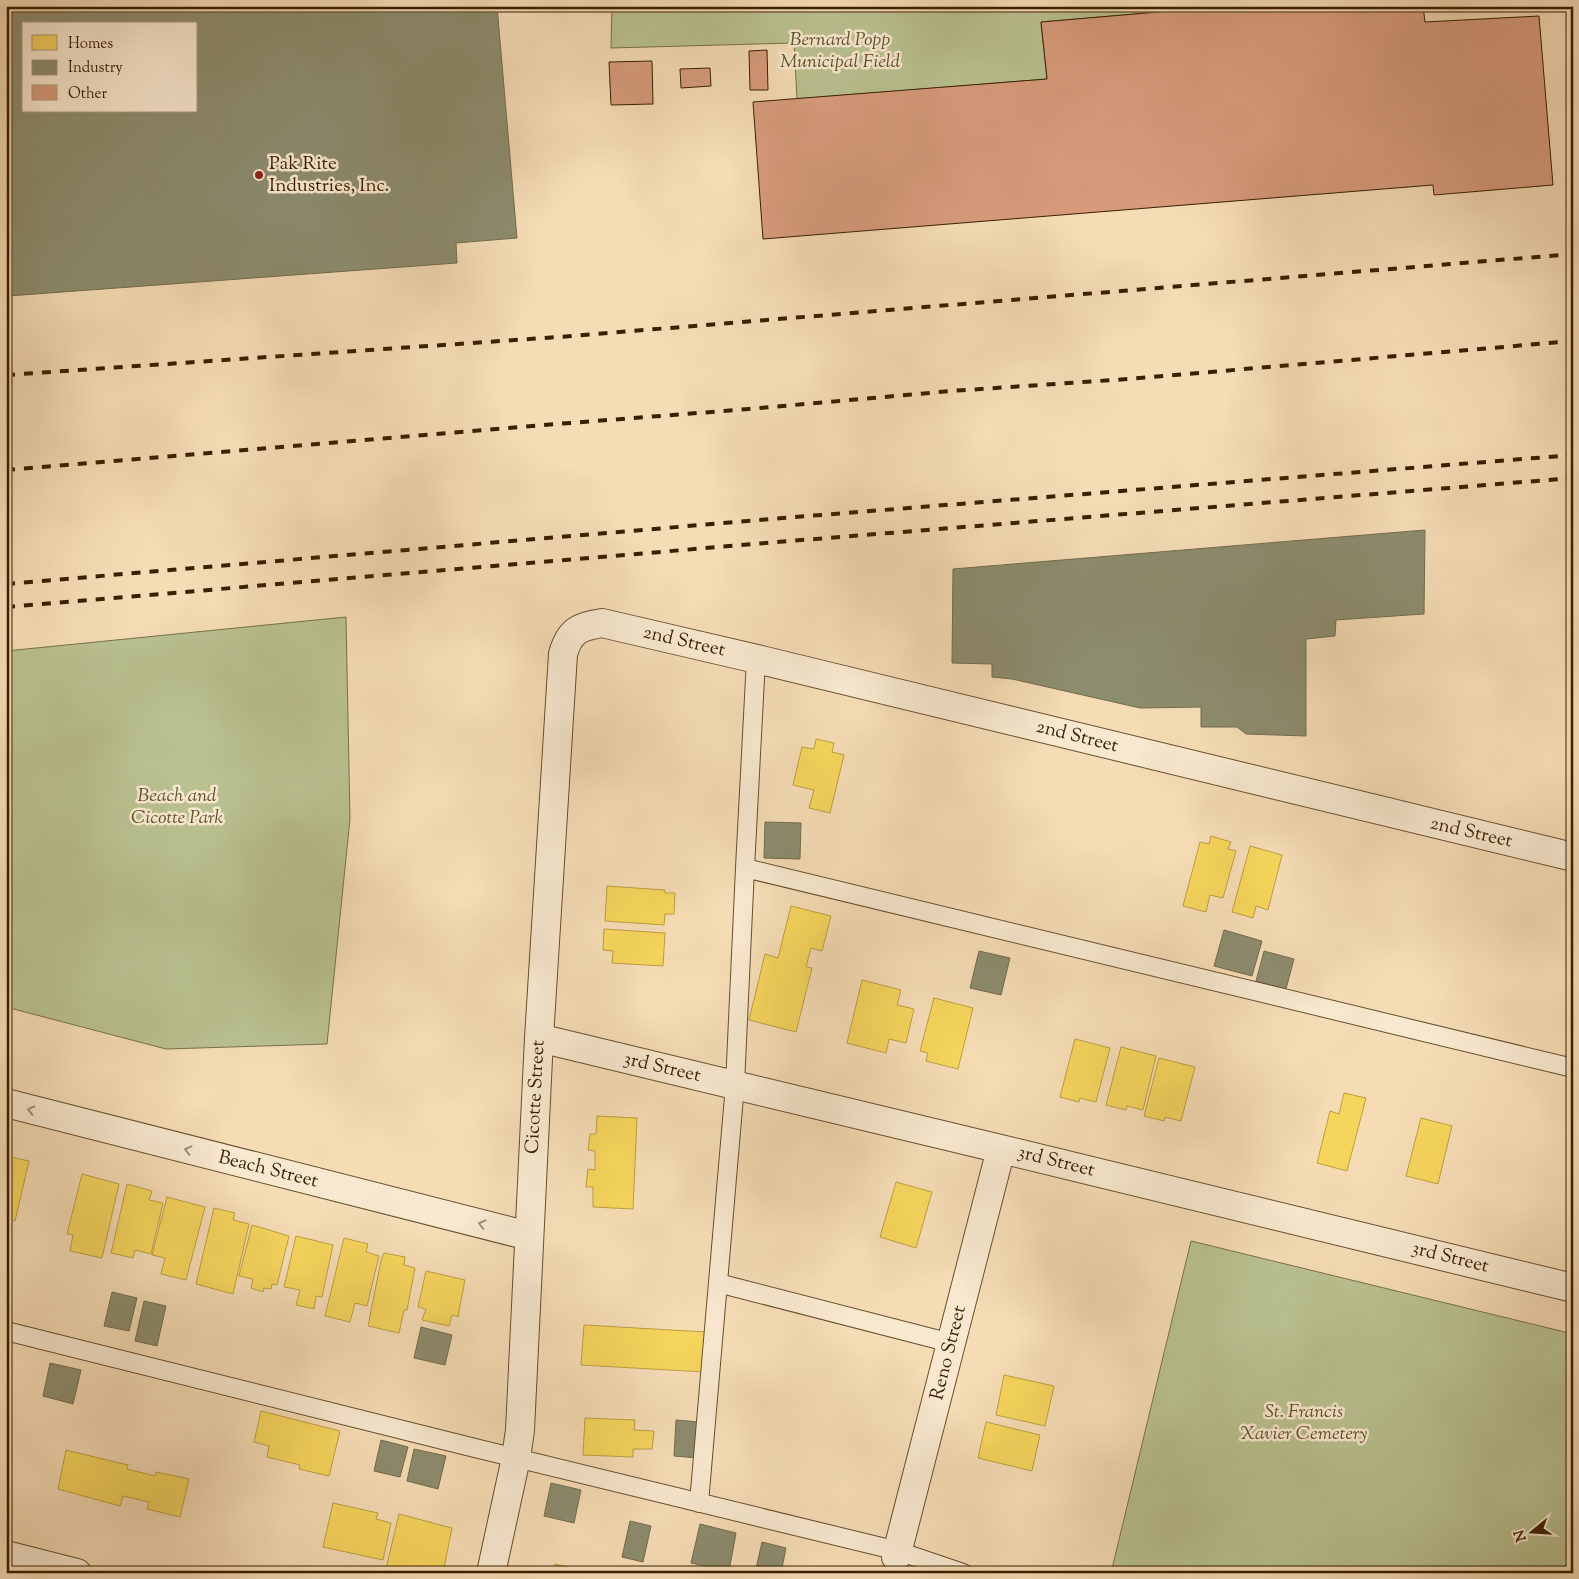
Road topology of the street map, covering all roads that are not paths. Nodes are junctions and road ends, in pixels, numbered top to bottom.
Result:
1 (582, 626) joint
2 (756, 659) junction
3 (1573, 857) edge
4 (745, 868) junction
5 (539, 1038) junction
6 (1573, 1068) edge
7 (735, 1085) junction
8 (6, 1103) edge
9 (1001, 1149) junction
10 (529, 1236) junction
11 (718, 1283) junction
12 (1573, 1288) edge
13 (6, 1331) edge
14 (951, 1343) junction
15 (516, 1458) junction
16 (699, 1503) junction
17 (897, 1554) junction
18 (6, 1555) edge
19 (77, 1573) edge
20 (491, 1573) edge
21 (963, 1573) edge

1 - 2 street, 2nd Street
1 - 5 street, Cicotte Street
2 - 3 street, 2nd Street
2 - 4 lane
4 - 6 lane
4 - 7 lane
5 - 7 street, 3rd Street
5 - 10 street, Cicotte Street
7 - 9 street, 3rd Street
7 - 11 lane
10 -> 8 street, Beach Street
9 - 12 street, 3rd Street
9 - 14 street, Reno Street
10 - 15 street, Cicotte Street
11 - 14 lane
11 - 16 lane
13 - 15 lane
14 - 17 street, Reno Street
15 - 16 lane
15 - 20 street, Cicotte Street
16 - 17 lane
17 - 21 lane
18 - 19 street

